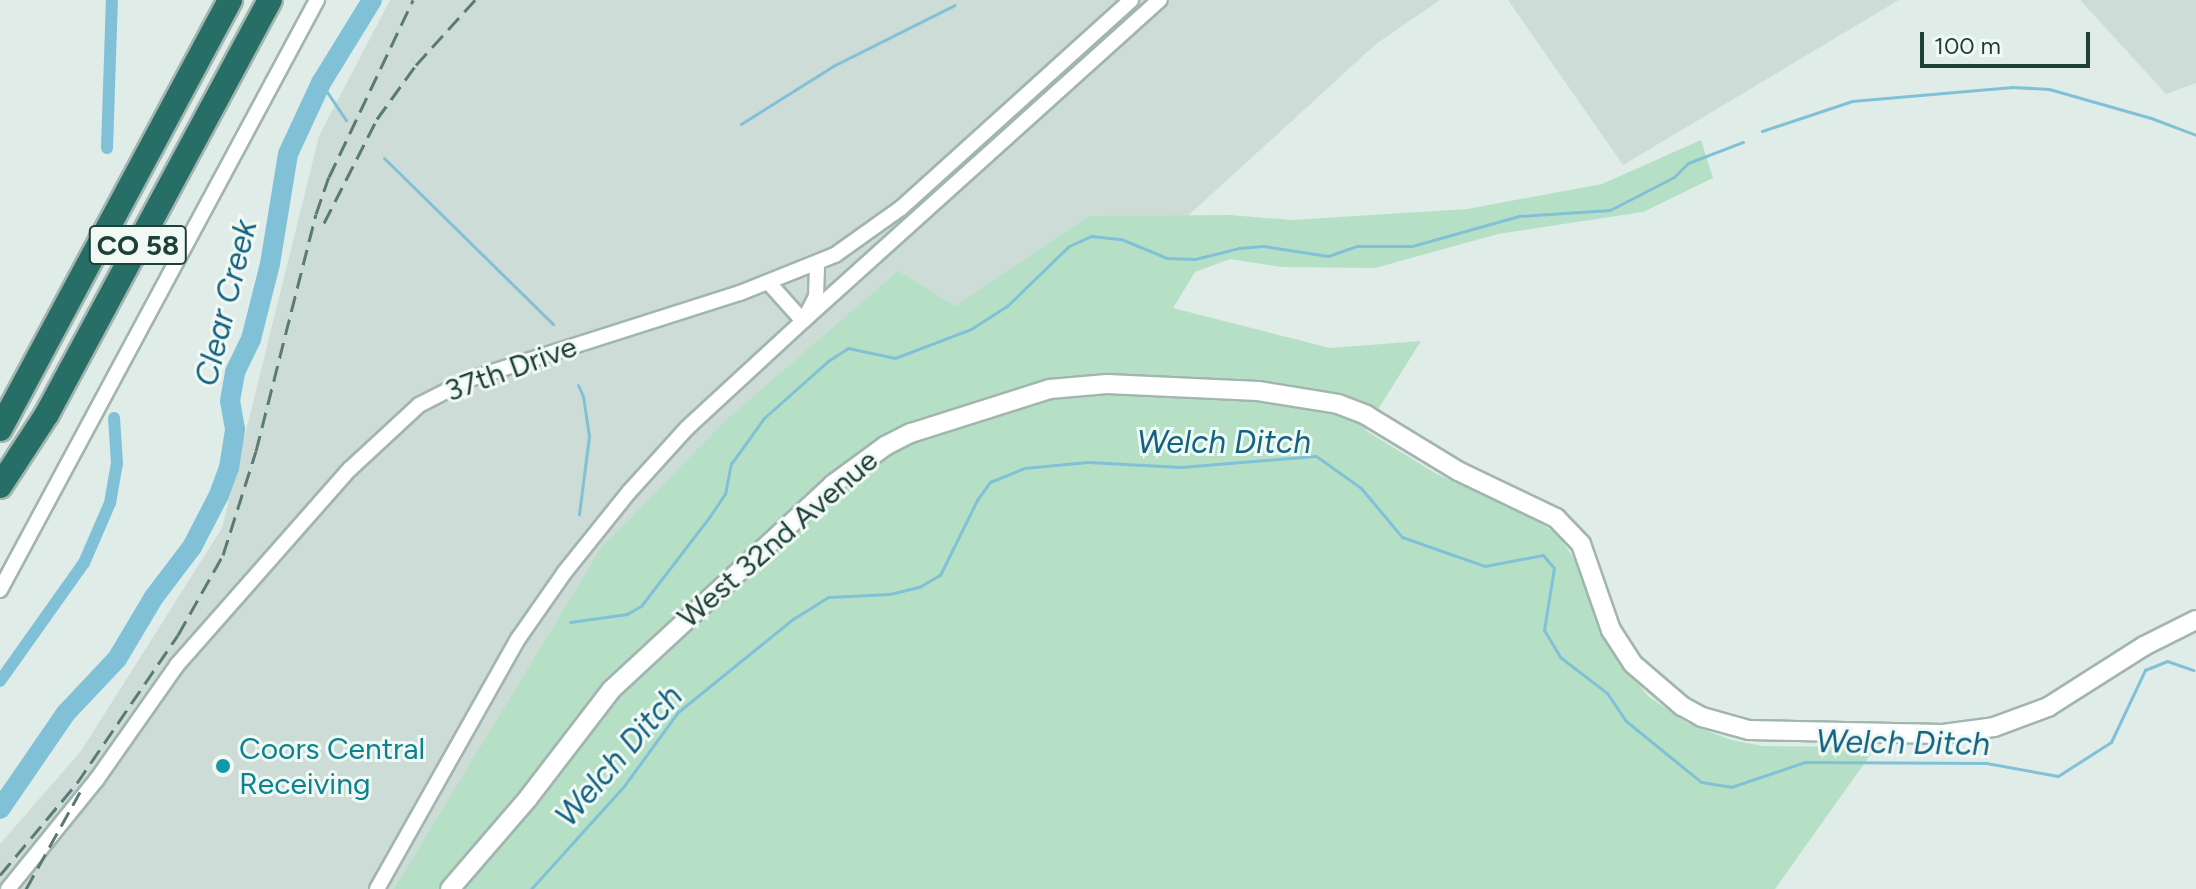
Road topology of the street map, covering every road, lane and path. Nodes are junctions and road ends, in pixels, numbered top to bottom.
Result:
1 (230, 0) edge
2 (270, 0) edge
3 (317, 0) edge
4 (1131, 0) edge
5 (1160, 0) edge
6 (817, 264) junction
7 (769, 283) junction
8 (803, 321) junction
9 (0, 429) edge
10 (0, 486) edge
11 (0, 590) edge
12 (2196, 620) edge
13 (8, 889) edge
14 (377, 889) edge
15 (450, 889) edge

1 - 9 highway, CO 58
2 - 10 highway, CO 58
3 - 11 street
4 - 6 street, 37th Drive
5 - 8 street
6 - 7 street, 37th Drive
6 - 8 street
7 - 8 street
7 - 13 street, 37th Drive
8 - 14 street
12 - 15 street, West 32nd Avenue

